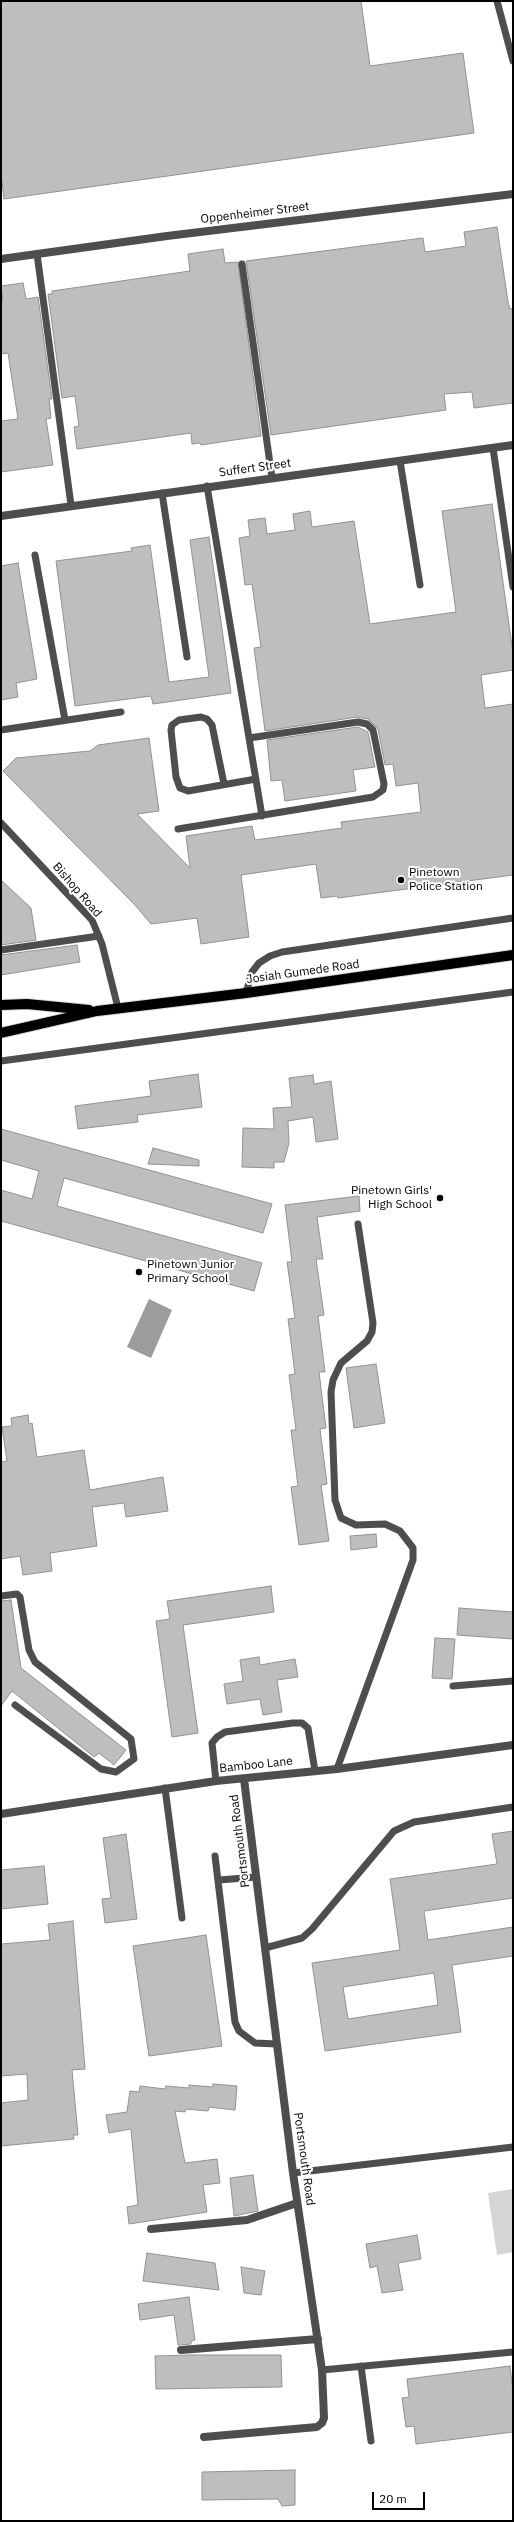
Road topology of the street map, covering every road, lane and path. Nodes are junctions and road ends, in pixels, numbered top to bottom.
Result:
1 (497, 1) edge
2 (513, 60) edge
3 (513, 194) edge
4 (37, 254) junction
5 (1, 259) edge
6 (242, 264) dead end
7 (513, 445) edge
8 (493, 448) junction
9 (400, 460) junction
10 (272, 478) junction
11 (207, 486) junction
12 (162, 492) junction
13 (71, 505) junction
14 (1, 516) edge
15 (35, 555) dead end
16 (420, 585) dead end
17 (513, 587) edge
18 (187, 657) dead end
19 (121, 712) dead end
20 (64, 720) junction
21 (1, 730) edge
22 (249, 738) junction
23 (256, 779) junction
24 (224, 784) junction
25 (262, 816) junction
26 (1, 823) edge
27 (178, 829) dead end
28 (513, 918) edge
29 (99, 936) junction
30 (1, 950) edge
31 (513, 956) edge
32 (513, 992) edge
33 (246, 993) junction
34 (1, 1006) edge
35 (118, 1008) junction
36 (97, 1011) junction
37 (1, 1033) edge
38 (1, 1061) edge
39 (358, 1224) dead end
40 (1, 1596) edge
41 (513, 1681) edge
42 (453, 1686) dead end
43 (14, 1705) dead end
44 (513, 1745) edge
45 (337, 1769) junction
46 (315, 1771) junction
47 (244, 1779) junction
48 (216, 1781) junction
49 (165, 1788) junction
50 (513, 1807) edge
51 (2, 1813) edge
52 (214, 1856) dead end
53 (256, 1877) junction
54 (219, 1880) junction
55 (182, 1918) dead end
56 (265, 1948) junction
57 (277, 2044) junction
58 (513, 2147) edge
59 (293, 2173) junction
60 (297, 2203) junction
61 (151, 2229) dead end
62 (318, 2339) junction
63 (181, 2350) dead end
64 (513, 2352) edge
65 (361, 2366) junction
66 (322, 2370) junction
67 (204, 2437) dead end
68 (371, 2441) dead end

1 - 2 lane
3 - 4 street, Oppenheimer Street
4 - 5 street, Oppenheimer Street
4 - 13 lane
6 - 10 lane
7 - 8 street, Suffert Street
8 - 9 street, Suffert Street
8 - 17 lane
9 - 10 street, Suffert Street
9 - 16 lane
10 - 11 street, Suffert Street
11 - 12 street, Suffert Street
11 - 22 lane
12 - 13 street, Suffert Street
12 - 18 lane
13 - 14 street, Suffert Street
15 - 20 lane
19 - 20 lane
20 - 21 lane
22 - 23 lane
22 - 25 lane
23 - 24 lane
23 - 25 lane
24 - 24 lane
25 - 27 lane
26 - 29 lane, Bishop Road
28 - 33 lane
29 - 30 lane
29 - 35 lane, Bishop Road
31 - 33 main road, Josiah Gumede Road
32 - 38 lane
33 - 35 main road, Josiah Gumede Road
34 - 36 main road, Josiah Gumede Road
35 - 36 main road, Josiah Gumede Road
36 - 37 main road, Josiah Gumede Road
39 - 45 lane
40 - 43 lane
41 - 42 lane
44 - 45 street, Bamboo Lane
45 - 46 street, Bamboo Lane
46 - 47 street, Bamboo Lane
46 - 48 lane
47 - 48 street, Bamboo Lane
47 - 53 street, Portsmouth Road
48 - 49 street, Bamboo Lane
49 - 51 street, Bamboo Lane
49 - 55 lane
50 - 56 lane
52 - 54 lane
53 - 54 lane
53 - 56 street, Portsmouth Road
54 - 57 lane
56 - 57 street, Portsmouth Road
57 - 59 street, Portsmouth Road
58 - 59 lane
59 - 60 street, Portsmouth Road
60 - 61 street
60 - 62 street, Portsmouth Road
62 - 63 street
62 - 66 street, Portsmouth Road
64 - 65 lane
65 - 66 lane
65 - 68 lane
66 - 67 street, Portsmouth Road

